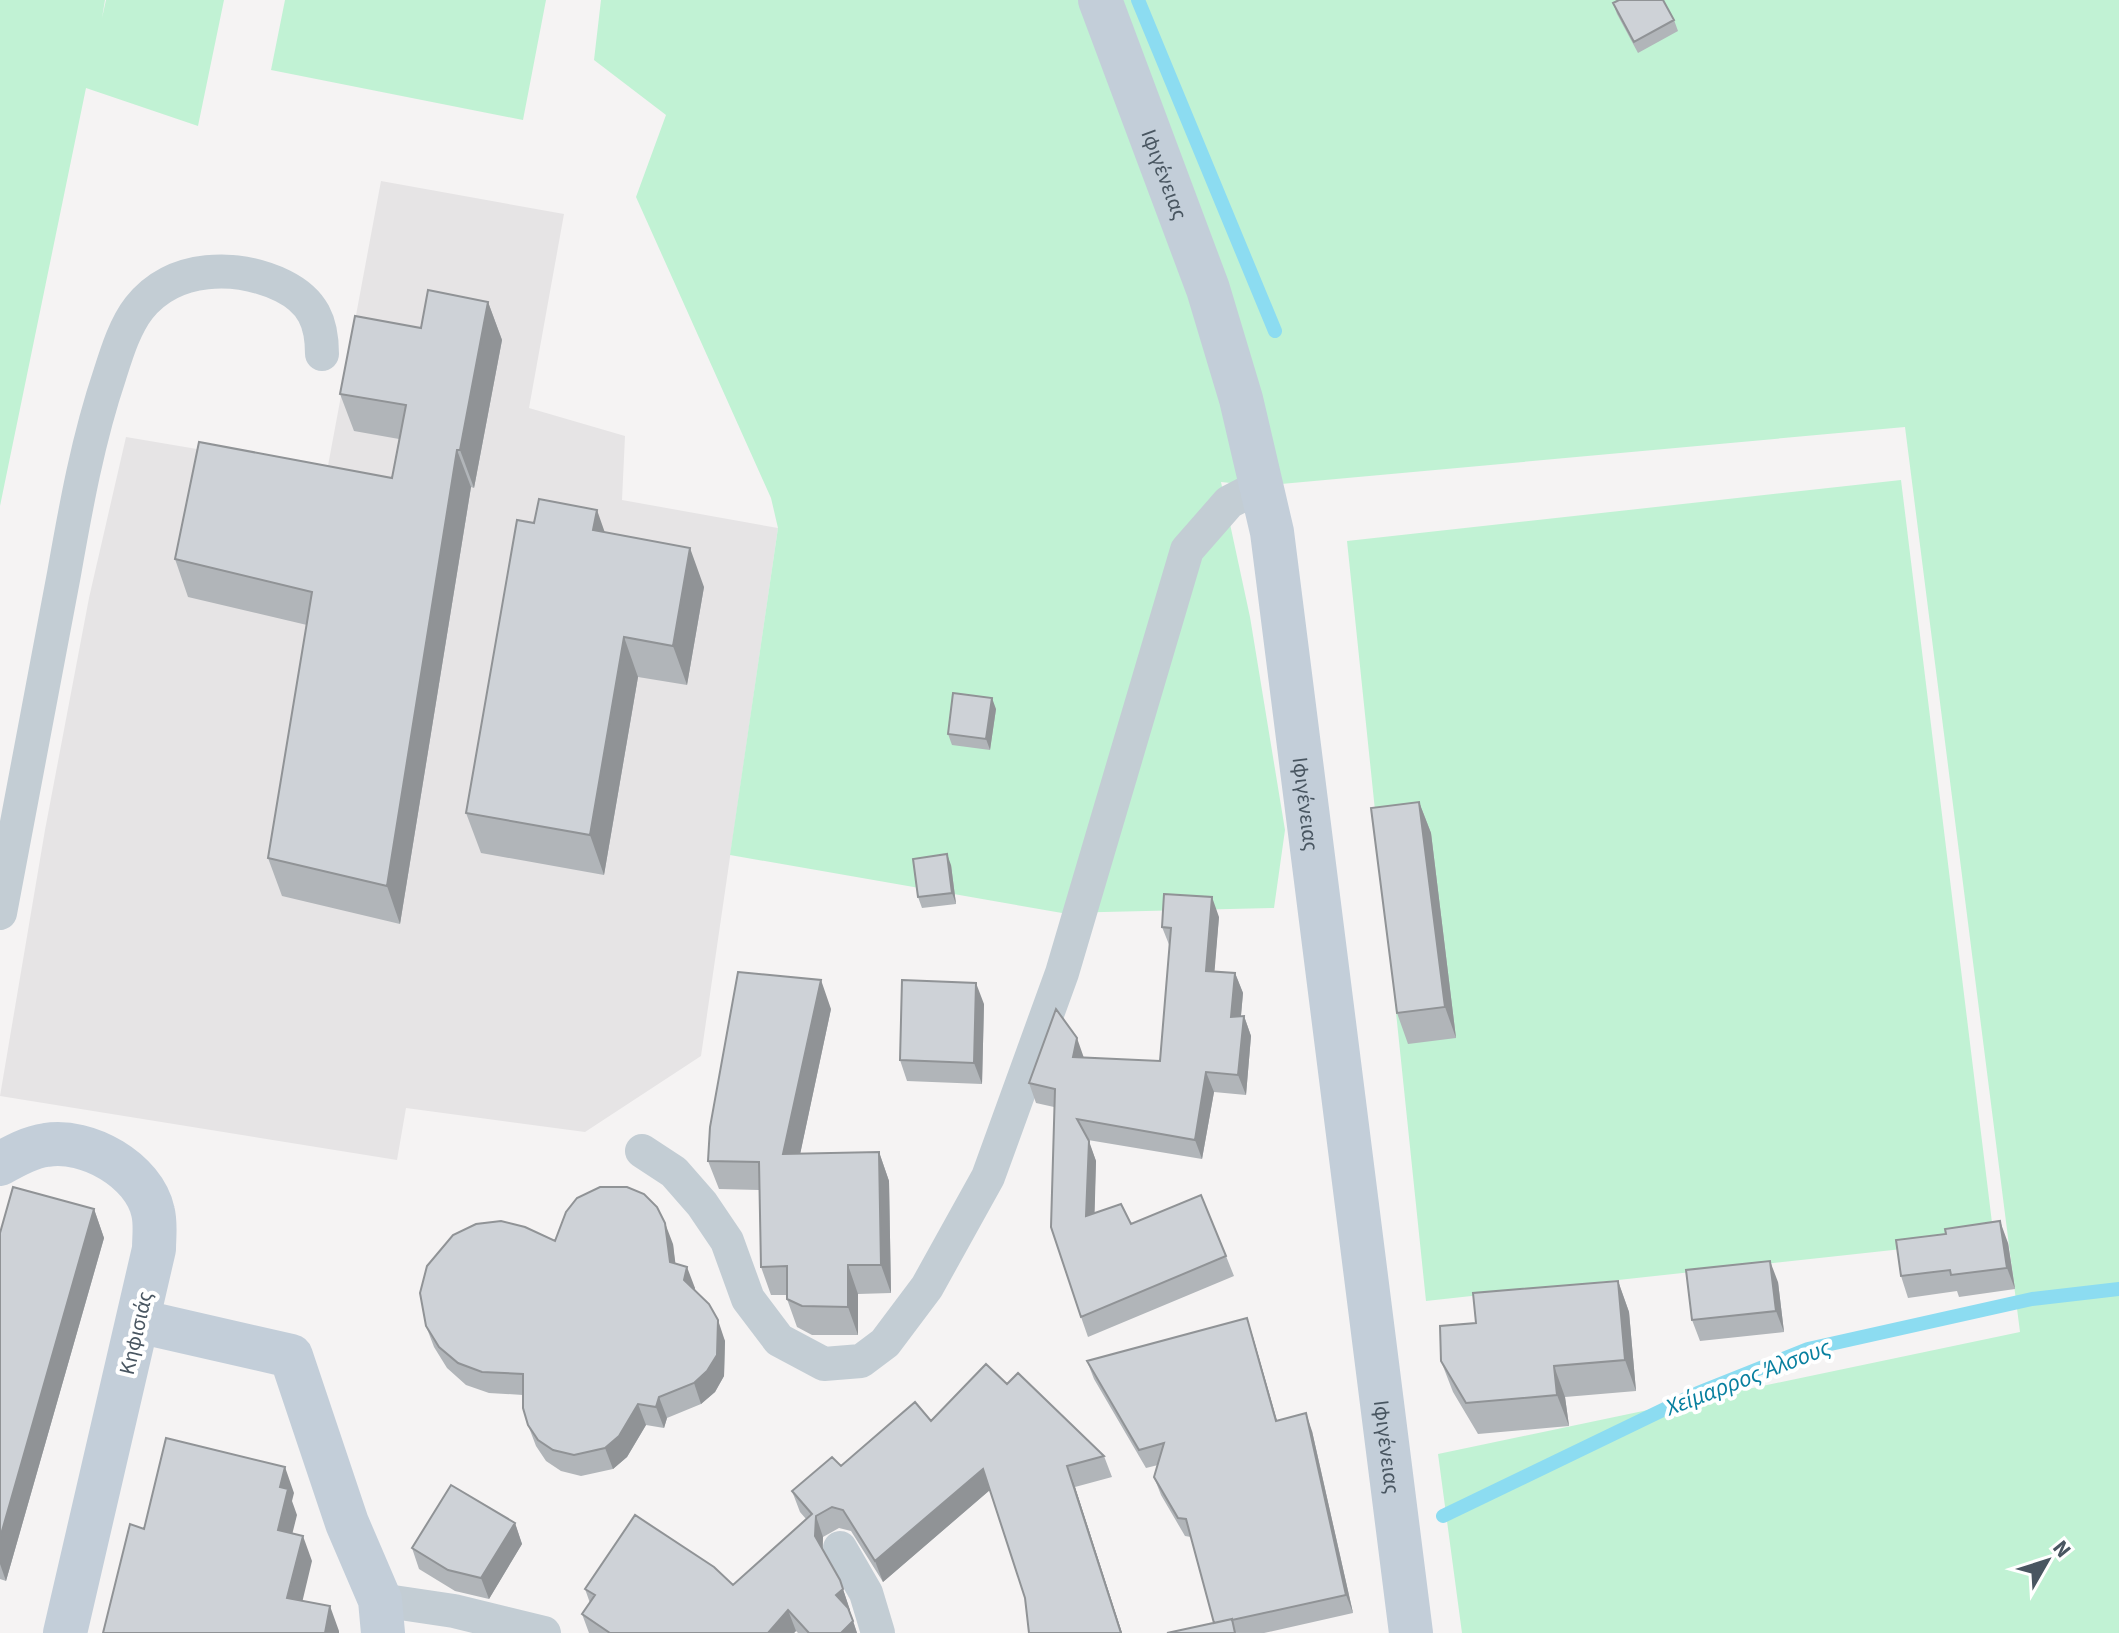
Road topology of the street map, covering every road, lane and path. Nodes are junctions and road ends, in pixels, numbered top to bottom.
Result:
1 (1100, 0) edge
2 (322, 354) dead end
3 (1260, 486) junction
4 (0, 913) edge
5 (642, 1151) dead end
6 (0, 1164) edge
7 (138, 1321) junction
8 (840, 1548) dead end
9 (381, 1617) edge
10 (65, 1633) edge
11 (544, 1633) edge
12 (878, 1633) edge
13 (1411, 1633) edge

1 - 3 street, Ιφιγένειας
2 - 4 street
3 - 5 street
3 - 13 street, Ιφιγένειας
6 - 7 street, Κηφισιάς
7 - 9 street
7 - 10 street, Κηφισιάς
8 - 12 street
9 - 11 street

